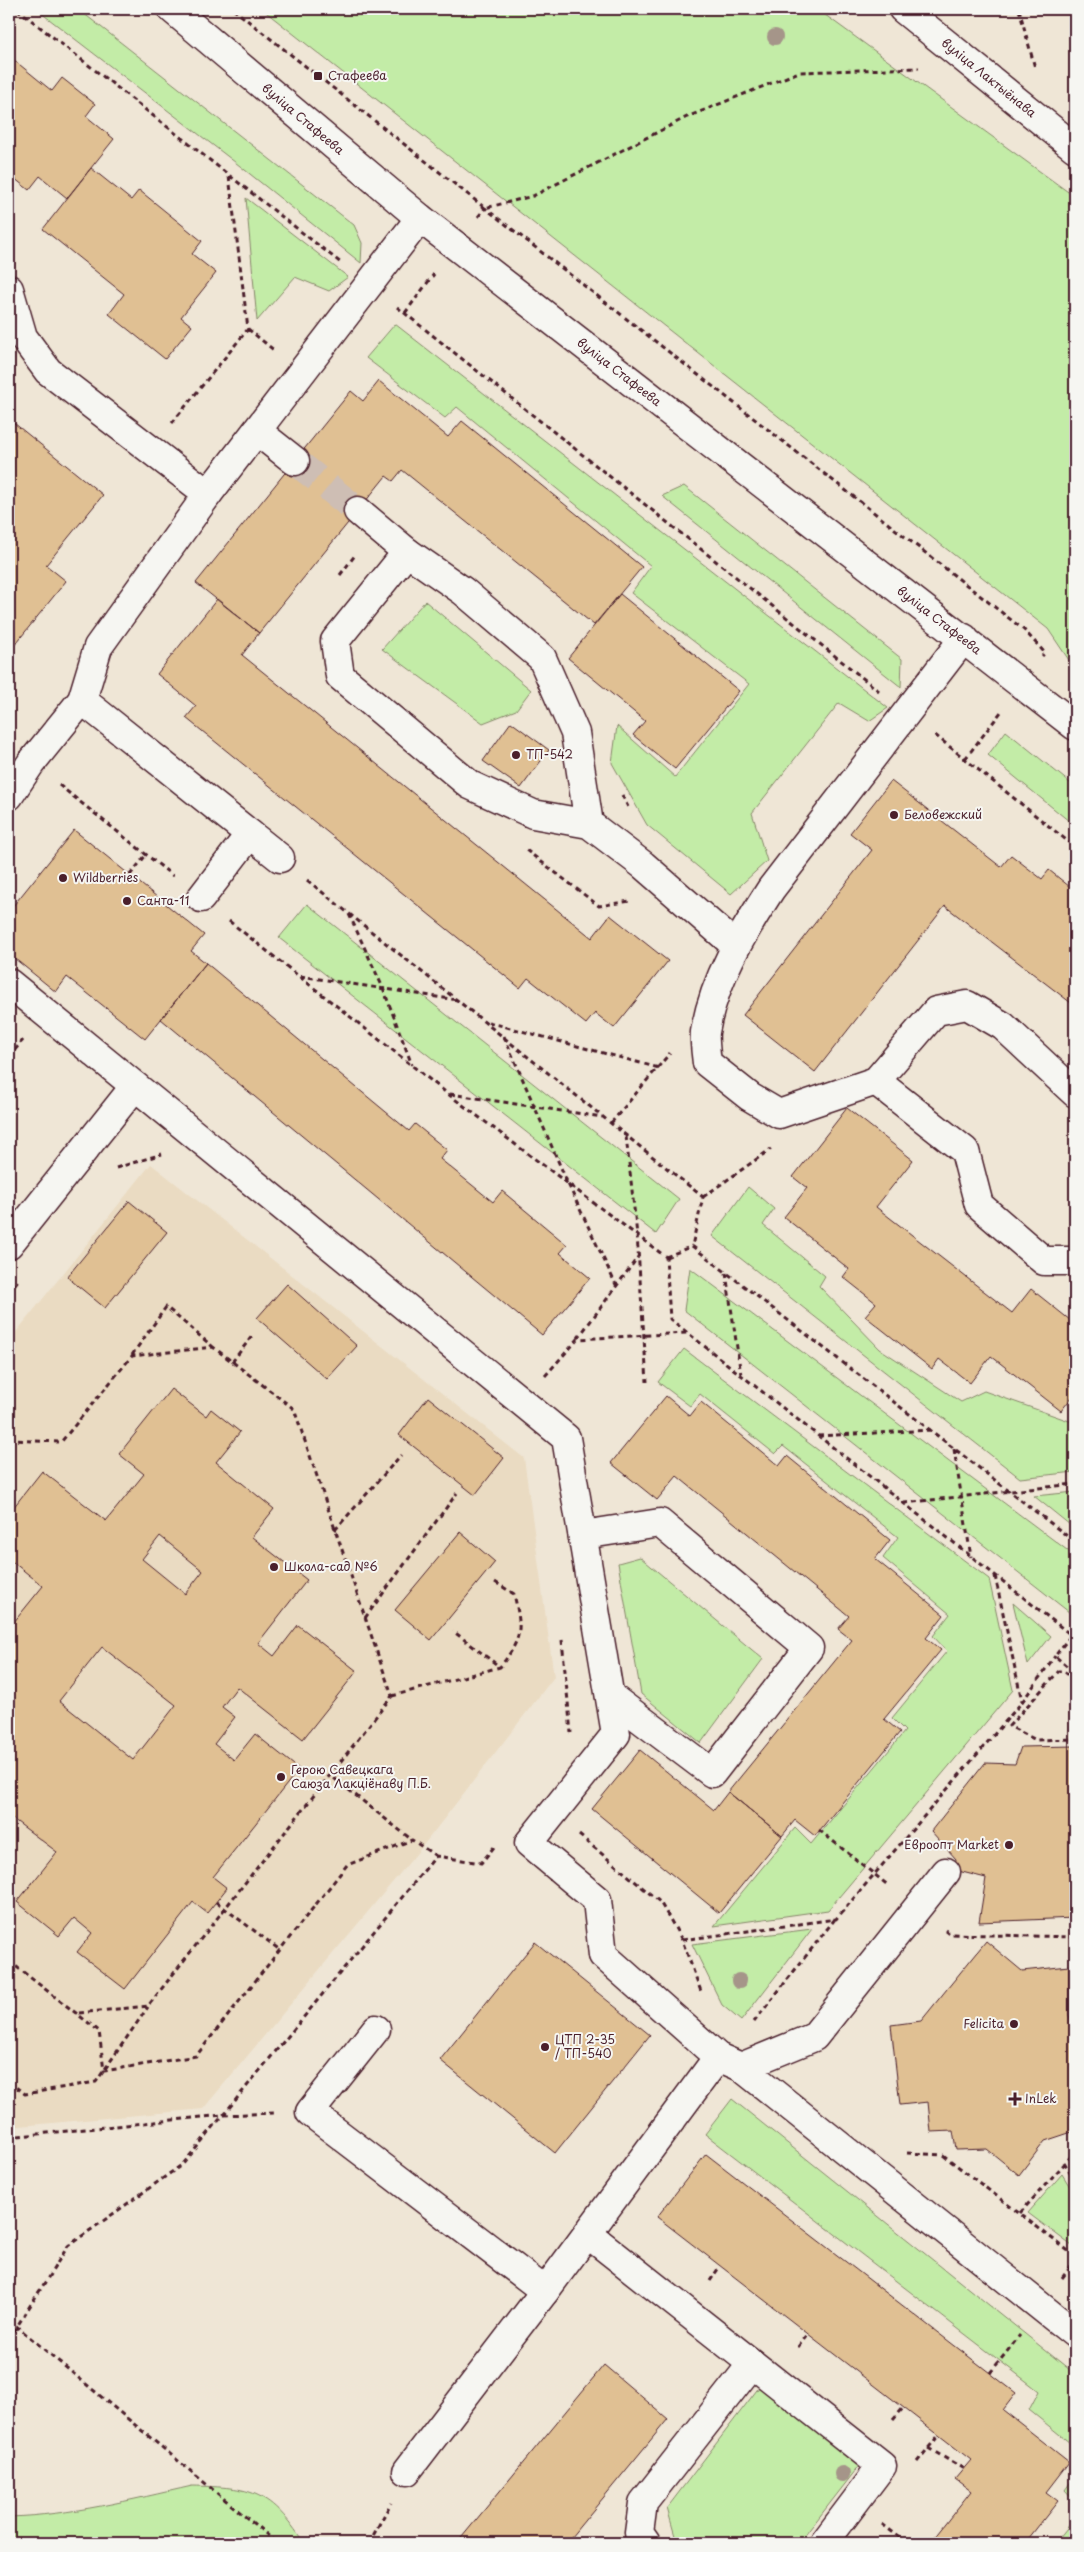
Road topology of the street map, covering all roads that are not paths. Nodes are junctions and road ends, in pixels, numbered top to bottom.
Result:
1 (172, 9) edge
2 (910, 11) edge
3 (1075, 148) edge
4 (420, 218) junction
5 (9, 289) edge
6 (16, 346) edge
7 (258, 432) junction
8 (295, 461) tunnel mouth
9 (208, 494) junction
10 (367, 519) tunnel mouth
11 (407, 552) junction
12 (964, 638) junction
13 (82, 700) junction
14 (1075, 726) edge
15 (9, 796) edge
16 (589, 824) junction
17 (250, 834) junction
18 (280, 858) dead end
19 (201, 898) road end
20 (736, 946) junction
21 (9, 983) edge
22 (876, 1081) junction
23 (135, 1086) junction
24 (1075, 1093) edge
25 (9, 1244) edge
26 (1075, 1261) edge
27 (583, 1535) junction
28 (610, 1696) junction
29 (946, 1872) dead end
30 (376, 2029) dead end
31 (729, 2062) junction
32 (588, 2234) junction
33 (545, 2292) junction
34 (1075, 2334) edge
35 (752, 2364) junction
36 (408, 2471) road end
37 (646, 2543) edge
38 (824, 2543) edge

1 - 4 street, вуліца Стафеева
2 - 3 street, вуліца Лактыёнава
4 - 7 street
4 - 12 street, вуліца Стафеева
5 - 6 street
6 - 9 street
7 - 8 street
7 - 9 street
9 - 13 street
10 - 11 street
11 - 16 street
11 - 16 street
12 - 14 street, вуліца Стафеева
12 - 20 street
13 - 15 street
13 - 17 street
16 - 20 street
17 - 18 street
17 - 19 street
20 - 22 street
21 - 23 street
22 - 24 street
22 - 26 street
23 - 25 street
23 - 27 street
27 - 28 street
27 - 28 street
28 - 31 street
29 - 31 street
30 - 33 street
31 - 32 street
31 - 34 street
32 - 33 street
32 - 35 street
33 - 36 street
35 - 37 street
35 - 38 street

